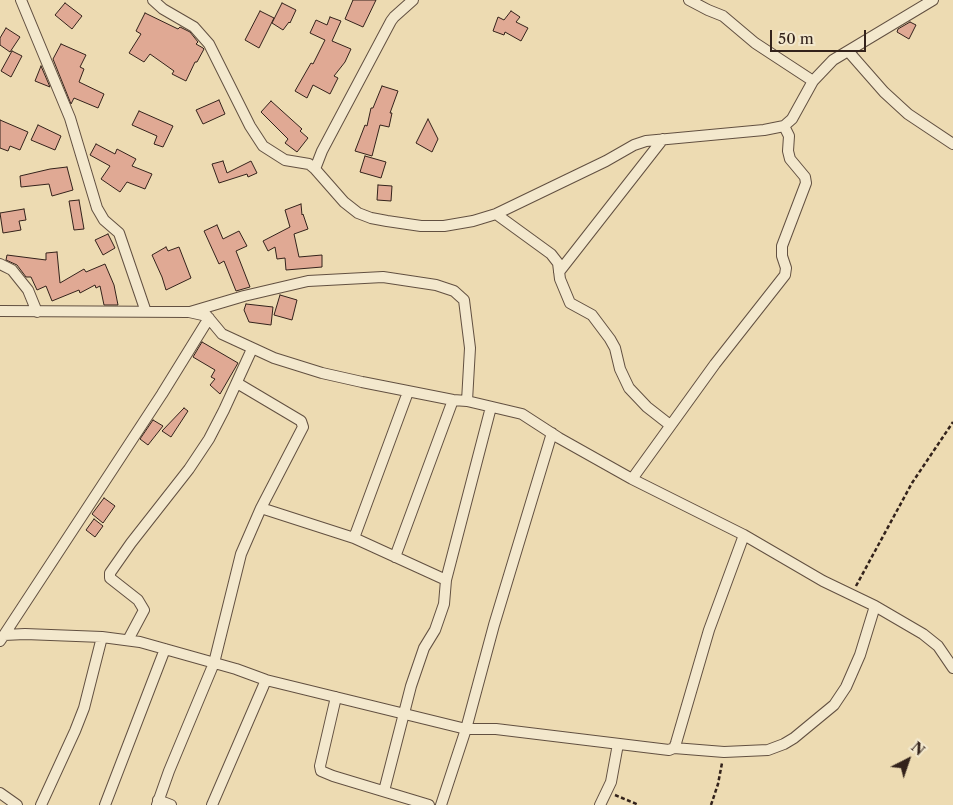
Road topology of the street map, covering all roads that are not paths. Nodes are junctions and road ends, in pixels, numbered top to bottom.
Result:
1 (21, 0) edge
2 (153, 0) edge
3 (413, 0) edge
4 (689, 0) edge
5 (932, 0) edge
6 (848, 51) junction
7 (813, 81) junction
8 (784, 126) junction
9 (663, 139) junction
10 (953, 144) edge
11 (316, 169) junction
12 (496, 214) junction
13 (0, 264) edge
14 (559, 272) junction
15 (0, 311) edge
16 (37, 312) junction
17 (146, 312) junction
18 (189, 312) junction
19 (209, 318) junction
20 (252, 349) junction
21 (237, 383) junction
22 (408, 392) junction
23 (453, 400) junction
24 (467, 401) junction
25 (491, 407) junction
26 (670, 425) junction
27 (552, 433) junction
28 (632, 479) junction
29 (261, 508) junction
30 (744, 535) junction
31 (354, 538) junction
32 (395, 557) junction
33 (446, 580) junction
34 (875, 606) junction
35 (102, 637) junction
36 (2, 638) edge
37 (128, 640) junction
38 (165, 649) junction
39 (214, 663) junction
40 (953, 668) edge
41 (266, 680) junction
42 (336, 697) junction
43 (404, 714) junction
44 (466, 729) junction
45 (618, 744) junction
46 (674, 748) junction
47 (384, 791) junction
48 (0, 794) edge
49 (158, 803) edge
50 (17, 805) edge
51 (41, 805) edge
52 (105, 805) edge
53 (170, 805) edge
54 (212, 805) edge
55 (429, 805) edge
56 (440, 805) edge
57 (600, 805) edge

1 - 17 street
2 - 11 street
3 - 11 street
4 - 7 street
5 - 6 street
6 - 7 street
6 - 10 street
7 - 8 street
8 - 9 street
8 - 26 street
9 - 12 street
9 - 14 street
11 - 12 street
12 - 14 street
13 - 16 street
14 - 26 street
15 - 16 street
16 - 17 street
17 - 18 street
18 - 19 street
18 - 24 street
19 - 20 street
19 - 36 street
20 - 21 street
20 - 22 street
21 - 29 street
21 - 37 street
22 - 23 street
22 - 31 street
23 - 24 street
23 - 32 street
24 - 25 street
25 - 27 street
25 - 33 street
26 - 28 street
27 - 28 street
27 - 44 street
28 - 30 street
29 - 31 street
29 - 39 street
30 - 34 street
30 - 46 street
31 - 32 street
32 - 33 street
33 - 43 street
34 - 40 street
34 - 46 street
35 - 36 street
35 - 37 street
35 - 51 street
37 - 38 street
38 - 39 street
38 - 52 street
39 - 41 street
39 - 49 street
41 - 42 street
41 - 54 street
42 - 43 street
42 - 47 street
43 - 44 street
43 - 47 street
44 - 45 street
44 - 56 street
45 - 46 street
45 - 57 street
47 - 55 street
48 - 50 street
49 - 53 street

